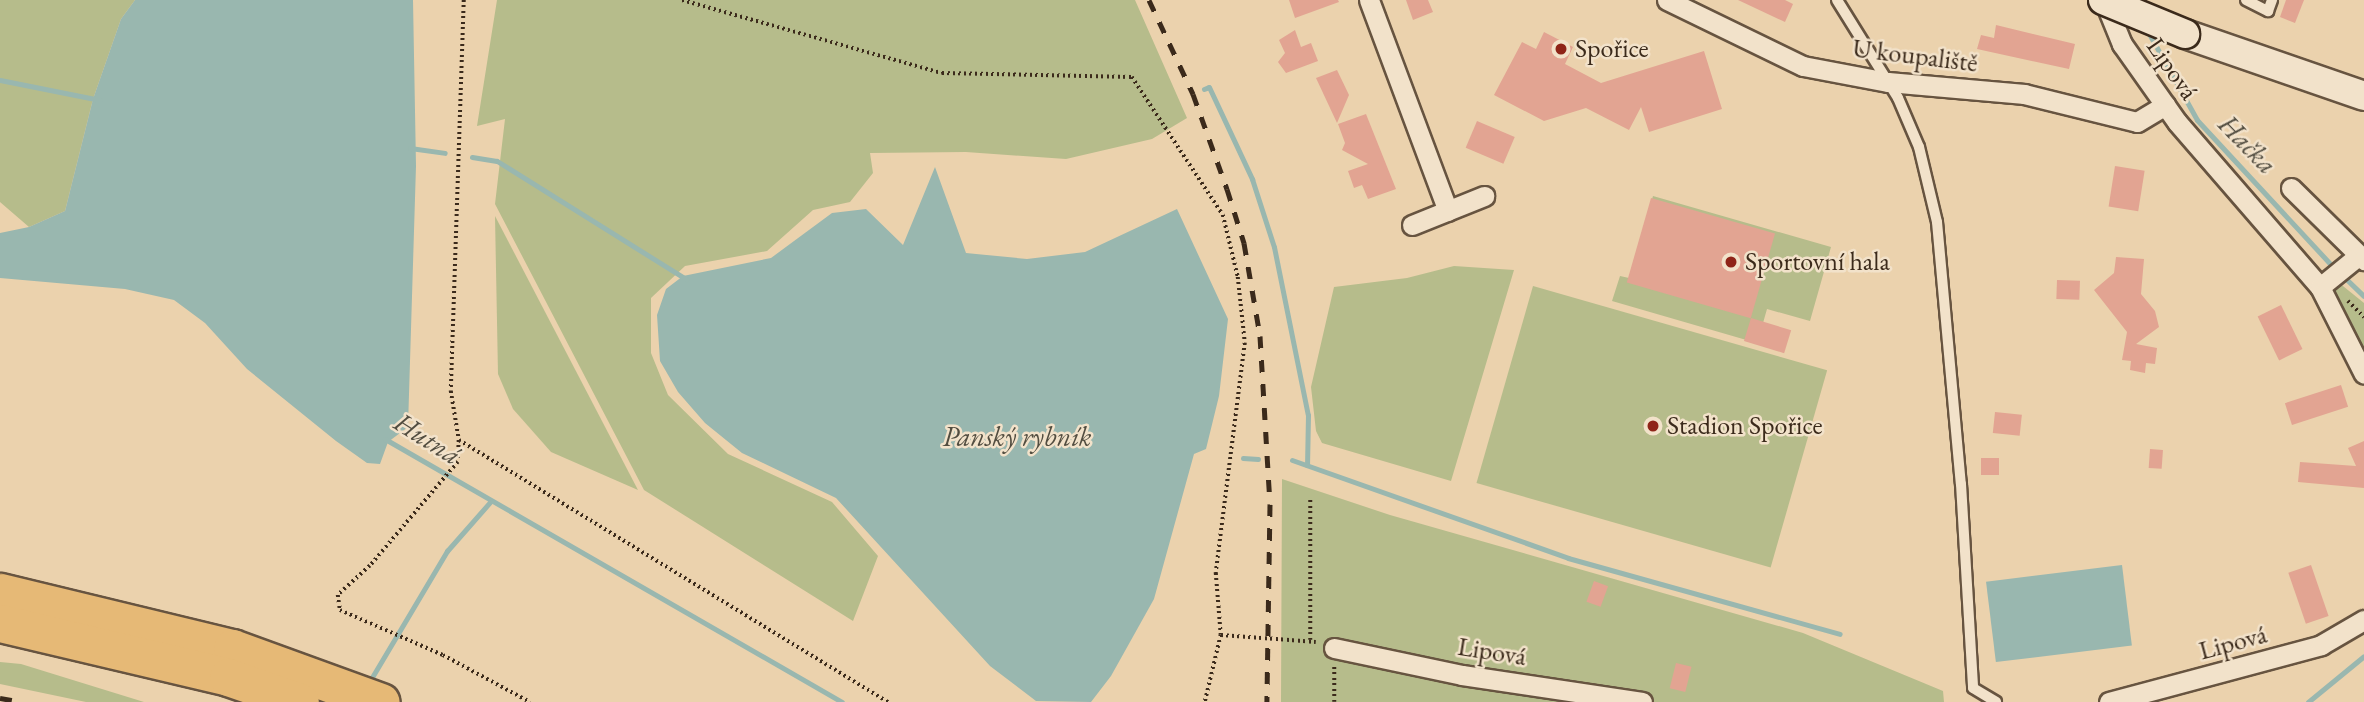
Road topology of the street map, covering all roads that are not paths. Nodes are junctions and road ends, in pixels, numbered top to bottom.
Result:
1 (1369, 0) edge
2 (1667, 0) edge
3 (1837, 0) edge
4 (2104, 0) edge
5 (2246, 0) edge
6 (2272, 0) edge
7 (1888, 82) junction
8 (2364, 96) edge
9 (2165, 105) junction
10 (2291, 188) dead end
11 (1484, 196) dead end
12 (1448, 211) junction
13 (1412, 225) dead end
14 (2361, 258) edge
15 (2320, 287) junction
16 (2364, 374) edge
17 (0, 592) edge
18 (2364, 620) edge
19 (0, 623) edge
20 (1334, 648) road end
21 (311, 690) edge
22 (381, 702) edge
23 (1642, 702) edge
24 (1996, 702) edge
25 (2109, 702) edge

1 - 12 street
2 - 7 street, U koupaliště
3 - 7 lane
4 - 8 street, bridge
4 - 9 street, Lipová
5 - 6 lane
7 - 9 street, U koupaliště
7 - 24 lane
9 - 15 street, Lipová
10 - 14 street
11 - 12 street
12 - 13 street
14 - 15 street
15 - 16 street, Lipová
17 - 21 highway
18 - 25 street, Lipová
19 - 21 highway
20 - 23 street, Lipová
21 - 22 highway

